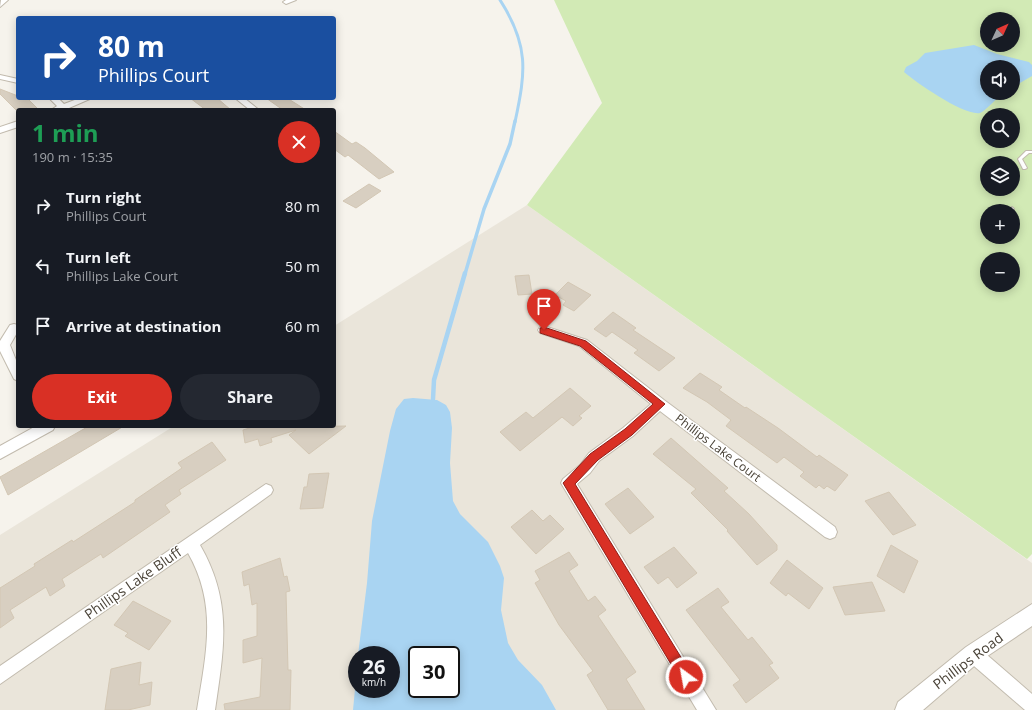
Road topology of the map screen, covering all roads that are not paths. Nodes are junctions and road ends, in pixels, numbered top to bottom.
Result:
1 (5, 0) edge
2 (0, 5) edge
3 (0, 77) edge
4 (16, 81) edge
5 (83, 100) edge
6 (242, 100) edge
7 (63, 108) edge
8 (252, 108) edge
9 (16, 125) edge
10 (0, 130) edge
11 (1032, 152) edge
12 (1025, 168) dead end
13 (14, 328) dead end
14 (544, 330) dead end
15 (16, 372) edge
16 (660, 404) junction
17 (44, 428) edge
18 (0, 453) edge
19 (266, 490) dead end
20 (830, 532) dead end
21 (191, 543) junction
22 (1032, 614) edge
23 (973, 654) junction
24 (0, 676) edge
25 (1032, 705) edge
26 (206, 710) edge
27 (707, 710) edge
28 (906, 710) edge

1 - 2 street
3 - 4 street
5 - 7 street
6 - 8 street
9 - 10 street
11 - 12 lane
13 - 15 street
14 - 16 street, Phillips Lake Court
16 - 20 street, Phillips Lake Court
16 - 27 street
17 - 18 street
19 - 21 street, Phillips Lake Bluff
21 - 24 street, Phillips Lake Bluff
21 - 26 street
22 - 23 street, Phillips Road
23 - 25 street
23 - 28 street, Phillips Road

